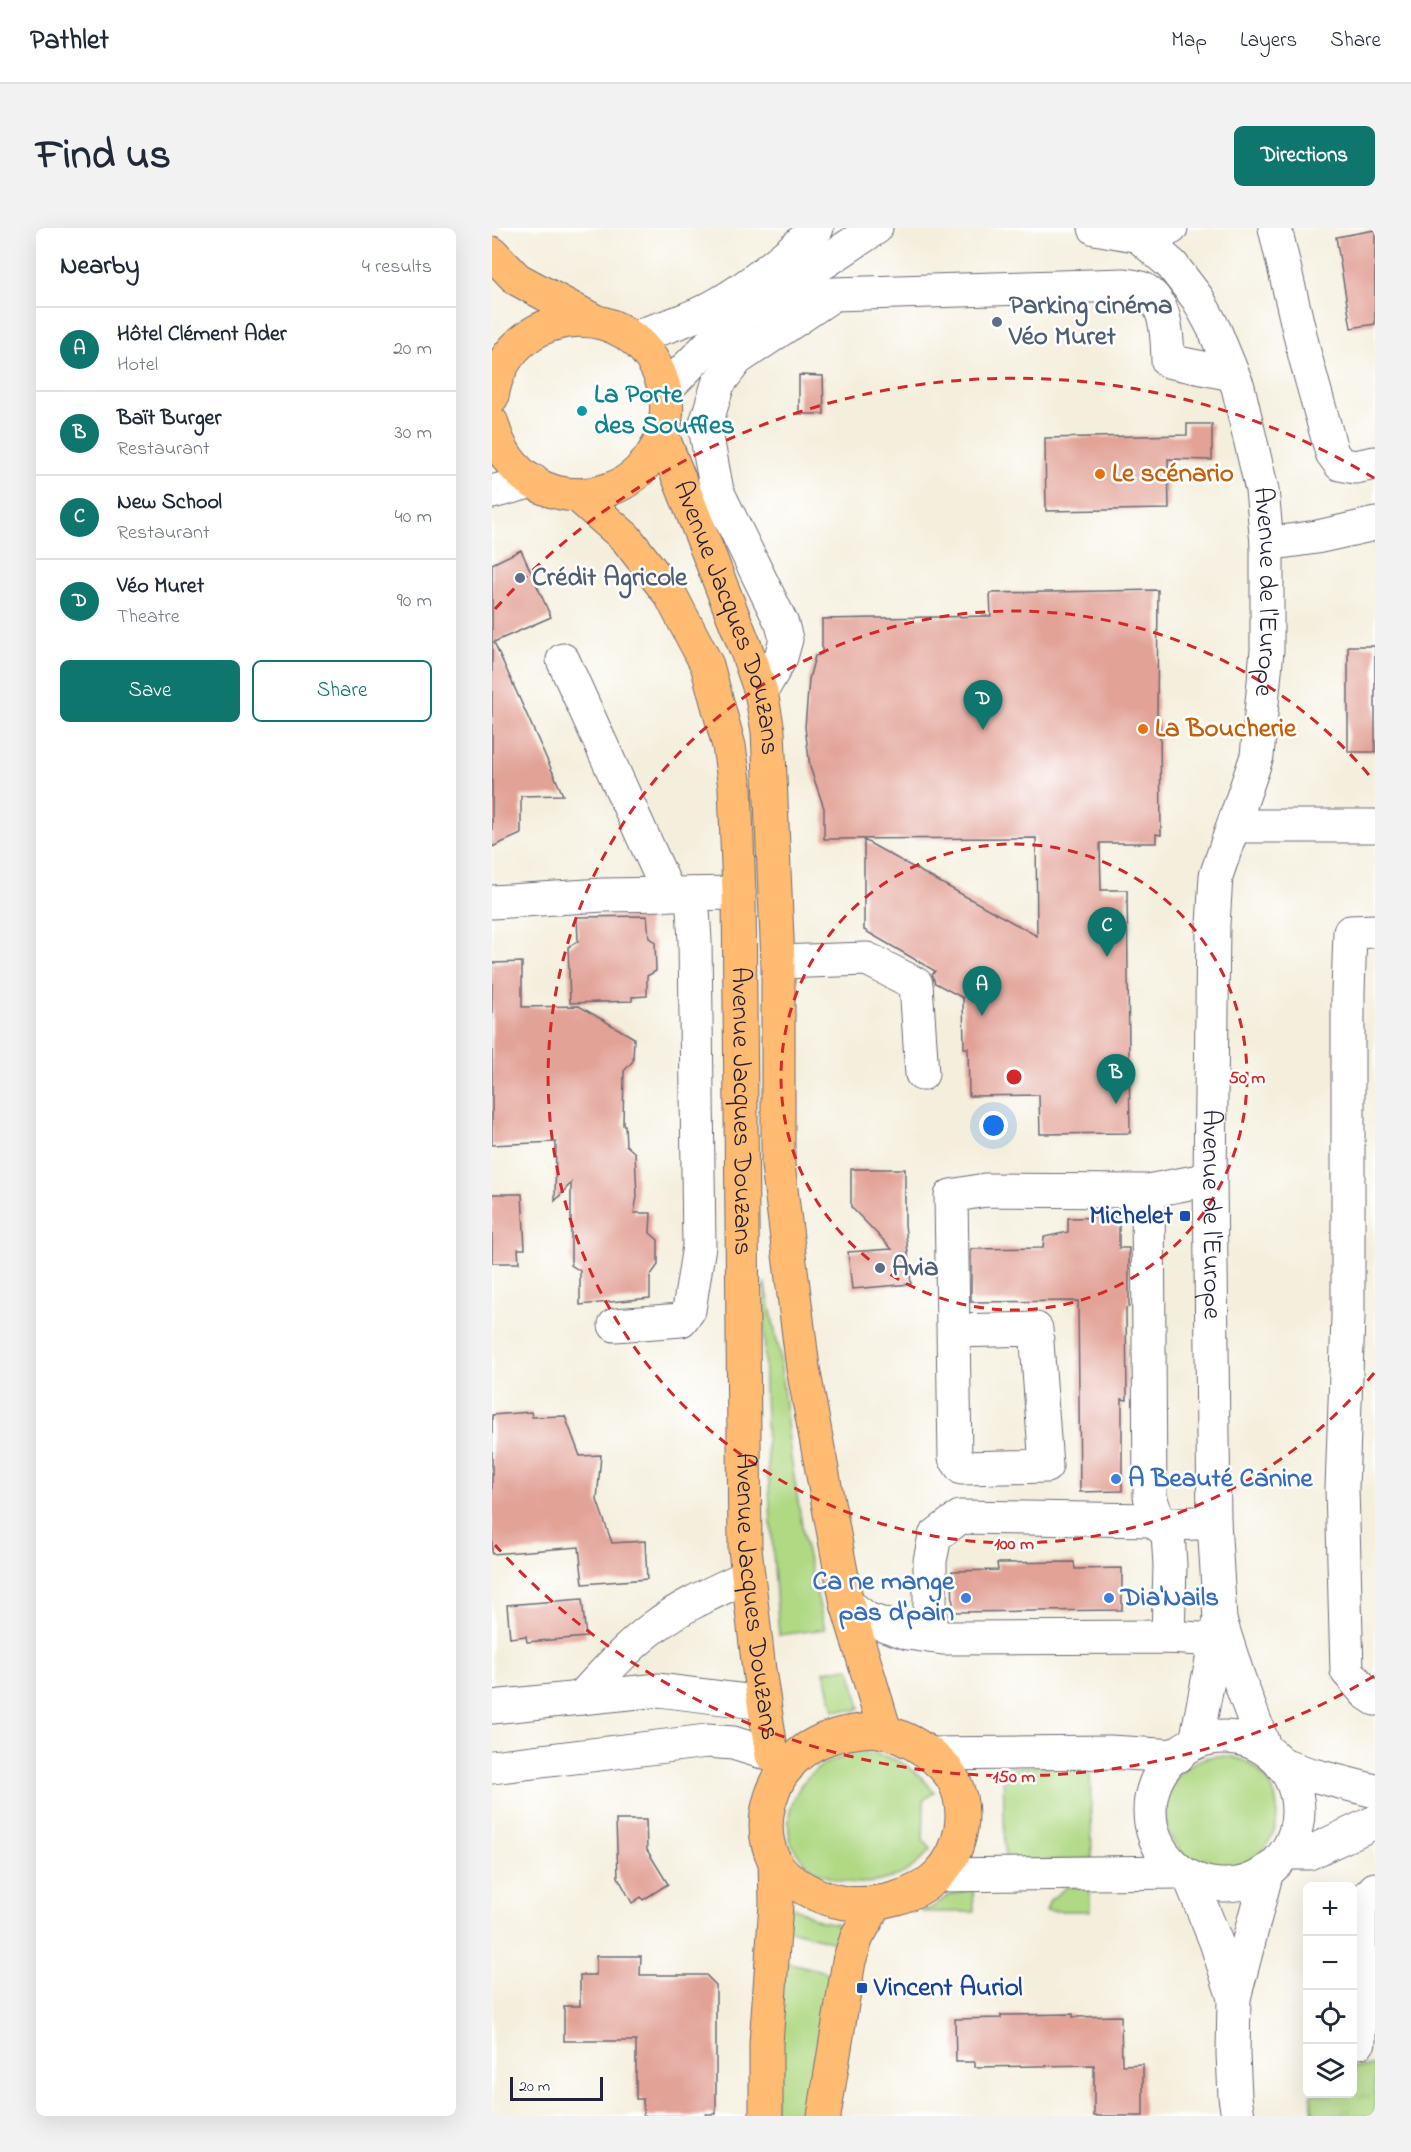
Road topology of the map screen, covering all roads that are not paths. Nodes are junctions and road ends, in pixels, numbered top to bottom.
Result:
1 (817, 228) edge
2 (876, 228) edge
3 (1095, 228) edge
4 (1171, 228) edge
5 (1275, 228) edge
6 (1137, 231) edge
7 (492, 254) edge
8 (595, 321) junction
9 (632, 338) junction
10 (492, 340) edge
11 (1232, 374) junction
12 (496, 385) edge
13 (665, 390) junction
14 (492, 423) edge
15 (662, 435) junction
16 (1375, 463) edge
17 (533, 482) junction
18 (492, 492) edge
19 (577, 495) junction
20 (1375, 524) edge
21 (1267, 544) junction
22 (563, 660) dead end
23 (761, 692) junction
24 (1234, 826) junction
25 (1375, 826) edge
26 (739, 893) junction
27 (680, 894) junction
28 (492, 902) edge
29 (1375, 931) edge
30 (778, 962) junction
31 (922, 1074) dead end
32 (1210, 1179) junction
33 (1148, 1191) junction
34 (743, 1244) junction
35 (699, 1246) junction
36 (615, 1325) dead end
37 (953, 1331) junction
38 (1215, 1522) junction
39 (1159, 1526) junction
40 (748, 1576) junction
41 (847, 1604) junction
42 (1218, 1630) junction
43 (930, 1636) junction
44 (1168, 1637) junction
45 (581, 1698) junction
46 (1375, 1699) edge
47 (764, 1703) junction
48 (492, 1707) edge
49 (885, 1731) junction
50 (1187, 1749) junction
51 (930, 1754) junction
52 (1274, 1757) junction
53 (780, 1762) junction
54 (492, 1767) edge
55 (1375, 1791) edge
56 (1375, 1822) edge
57 (775, 1861) junction
58 (1276, 1862) junction
59 (938, 1875) junction
60 (1184, 1875) junction
61 (1375, 1889) edge
62 (877, 1902) junction
63 (1234, 1998) junction
64 (1359, 2042) dead end
65 (766, 2116) edge
66 (824, 2116) edge
67 (1238, 2116) edge

1 - 9 street
2 - 13 street
3 - 6 street
4 - 6 street
5 - 16 street
6 - 11 street, Avenue de l'Europe
7 - 8 main road
8 - 9 main road
8 - 12 main road
9 - 13 main road
10 - 12 main road
11 - 21 street, Avenue de l'Europe
11 - 23 street
13 - 15 main road
14 - 17 main road
15 - 19 main road
15 - 23 main road, Avenue Jacques Douzans
17 - 18 street
17 - 19 main road
19 - 26 main road, Avenue Jacques Douzans
20 - 21 street
21 - 24 street, Avenue de l'Europe
22 - 27 street
23 - 30 main road, Avenue Jacques Douzans
24 - 25 street
24 - 32 street, Avenue de l'Europe
26 - 27 street
26 - 34 main road, Avenue Jacques Douzans
27 - 28 street
27 - 35 street
29 - 46 street
30 - 31 street
30 - 41 main road, Avenue Jacques Douzans
32 - 33 street
32 - 38 street, Avenue de l'Europe
33 - 37 street
33 - 39 street
34 - 35 street
34 - 40 main road, Avenue Jacques Douzans
35 - 36 street
37 - 37 street
38 - 39 street
38 - 42 street, Avenue de l'Europe
39 - 43 street
39 - 44 street
40 - 45 street
40 - 47 main road, Avenue Jacques Douzans
41 - 43 street
41 - 49 main road, Avenue Jacques Douzans
42 - 44 street
42 - 50 street, Avenue de l'Europe
42 - 52 street, Avenue de l'Europe
43 - 44 street
45 - 47 street
45 - 48 street
47 - 53 main road, Avenue Jacques Douzans
49 - 51 main road
49 - 53 main road
50 - 51 street
50 - 52 street
50 - 60 street
51 - 59 main road
52 - 55 street
52 - 58 street
53 - 54 street
53 - 57 main road
56 - 58 street
57 - 62 main road
57 - 65 main road
58 - 60 street
58 - 63 street
59 - 60 street
59 - 62 main road
60 - 63 street
61 - 64 street
62 - 66 main road
63 - 67 street

